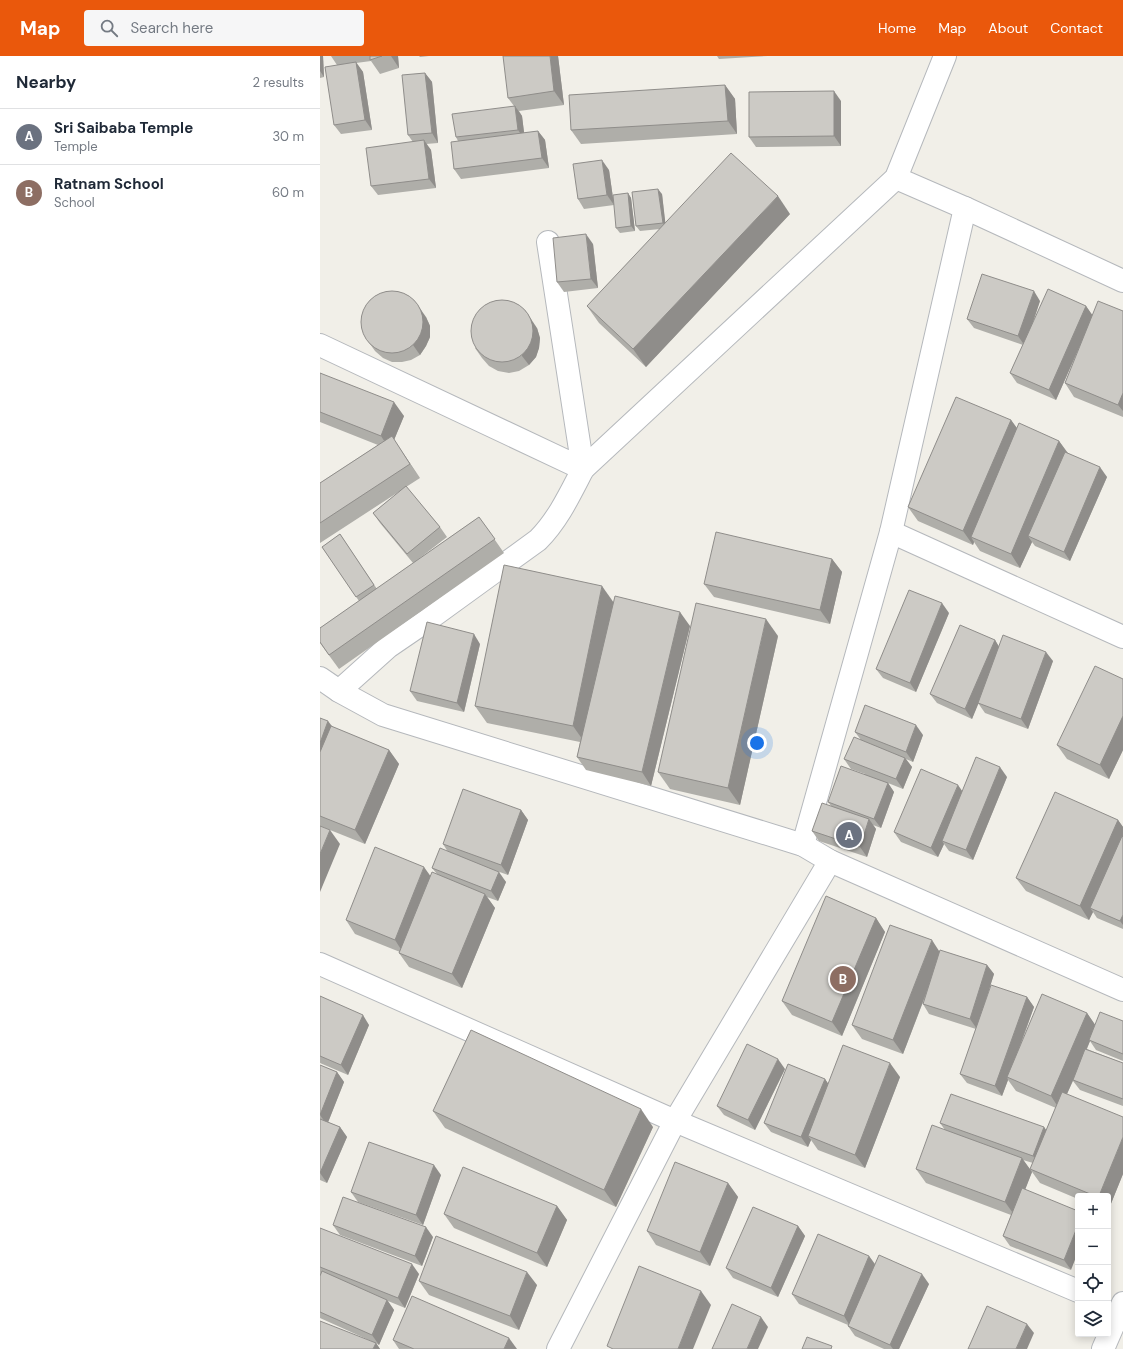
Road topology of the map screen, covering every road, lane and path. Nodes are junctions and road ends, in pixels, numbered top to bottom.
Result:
1 (945, 56) edge
2 (896, 178) junction
3 (965, 208) junction
4 (548, 242) dead end
5 (1123, 281) edge
6 (320, 345) edge
7 (583, 469) junction
8 (891, 532) junction
9 (1123, 637) edge
10 (320, 678) edge
11 (339, 691) junction
12 (803, 845) junction
13 (830, 861) junction
14 (320, 964) edge
15 (1123, 990) edge
16 (675, 1120) junction
17 (1075, 1290) edge
18 (1119, 1306) edge
19 (558, 1349) edge
20 (1103, 1349) edge

1 - 2 street
2 - 3 street
2 - 7 street
3 - 5 street
3 - 8 street
4 - 7 street
6 - 7 street
7 - 11 street
8 - 9 street
8 - 12 street
10 - 11 street
11 - 12 street
12 - 13 street
13 - 15 street
13 - 16 street
14 - 16 street
16 - 17 street
16 - 19 street
18 - 20 street

